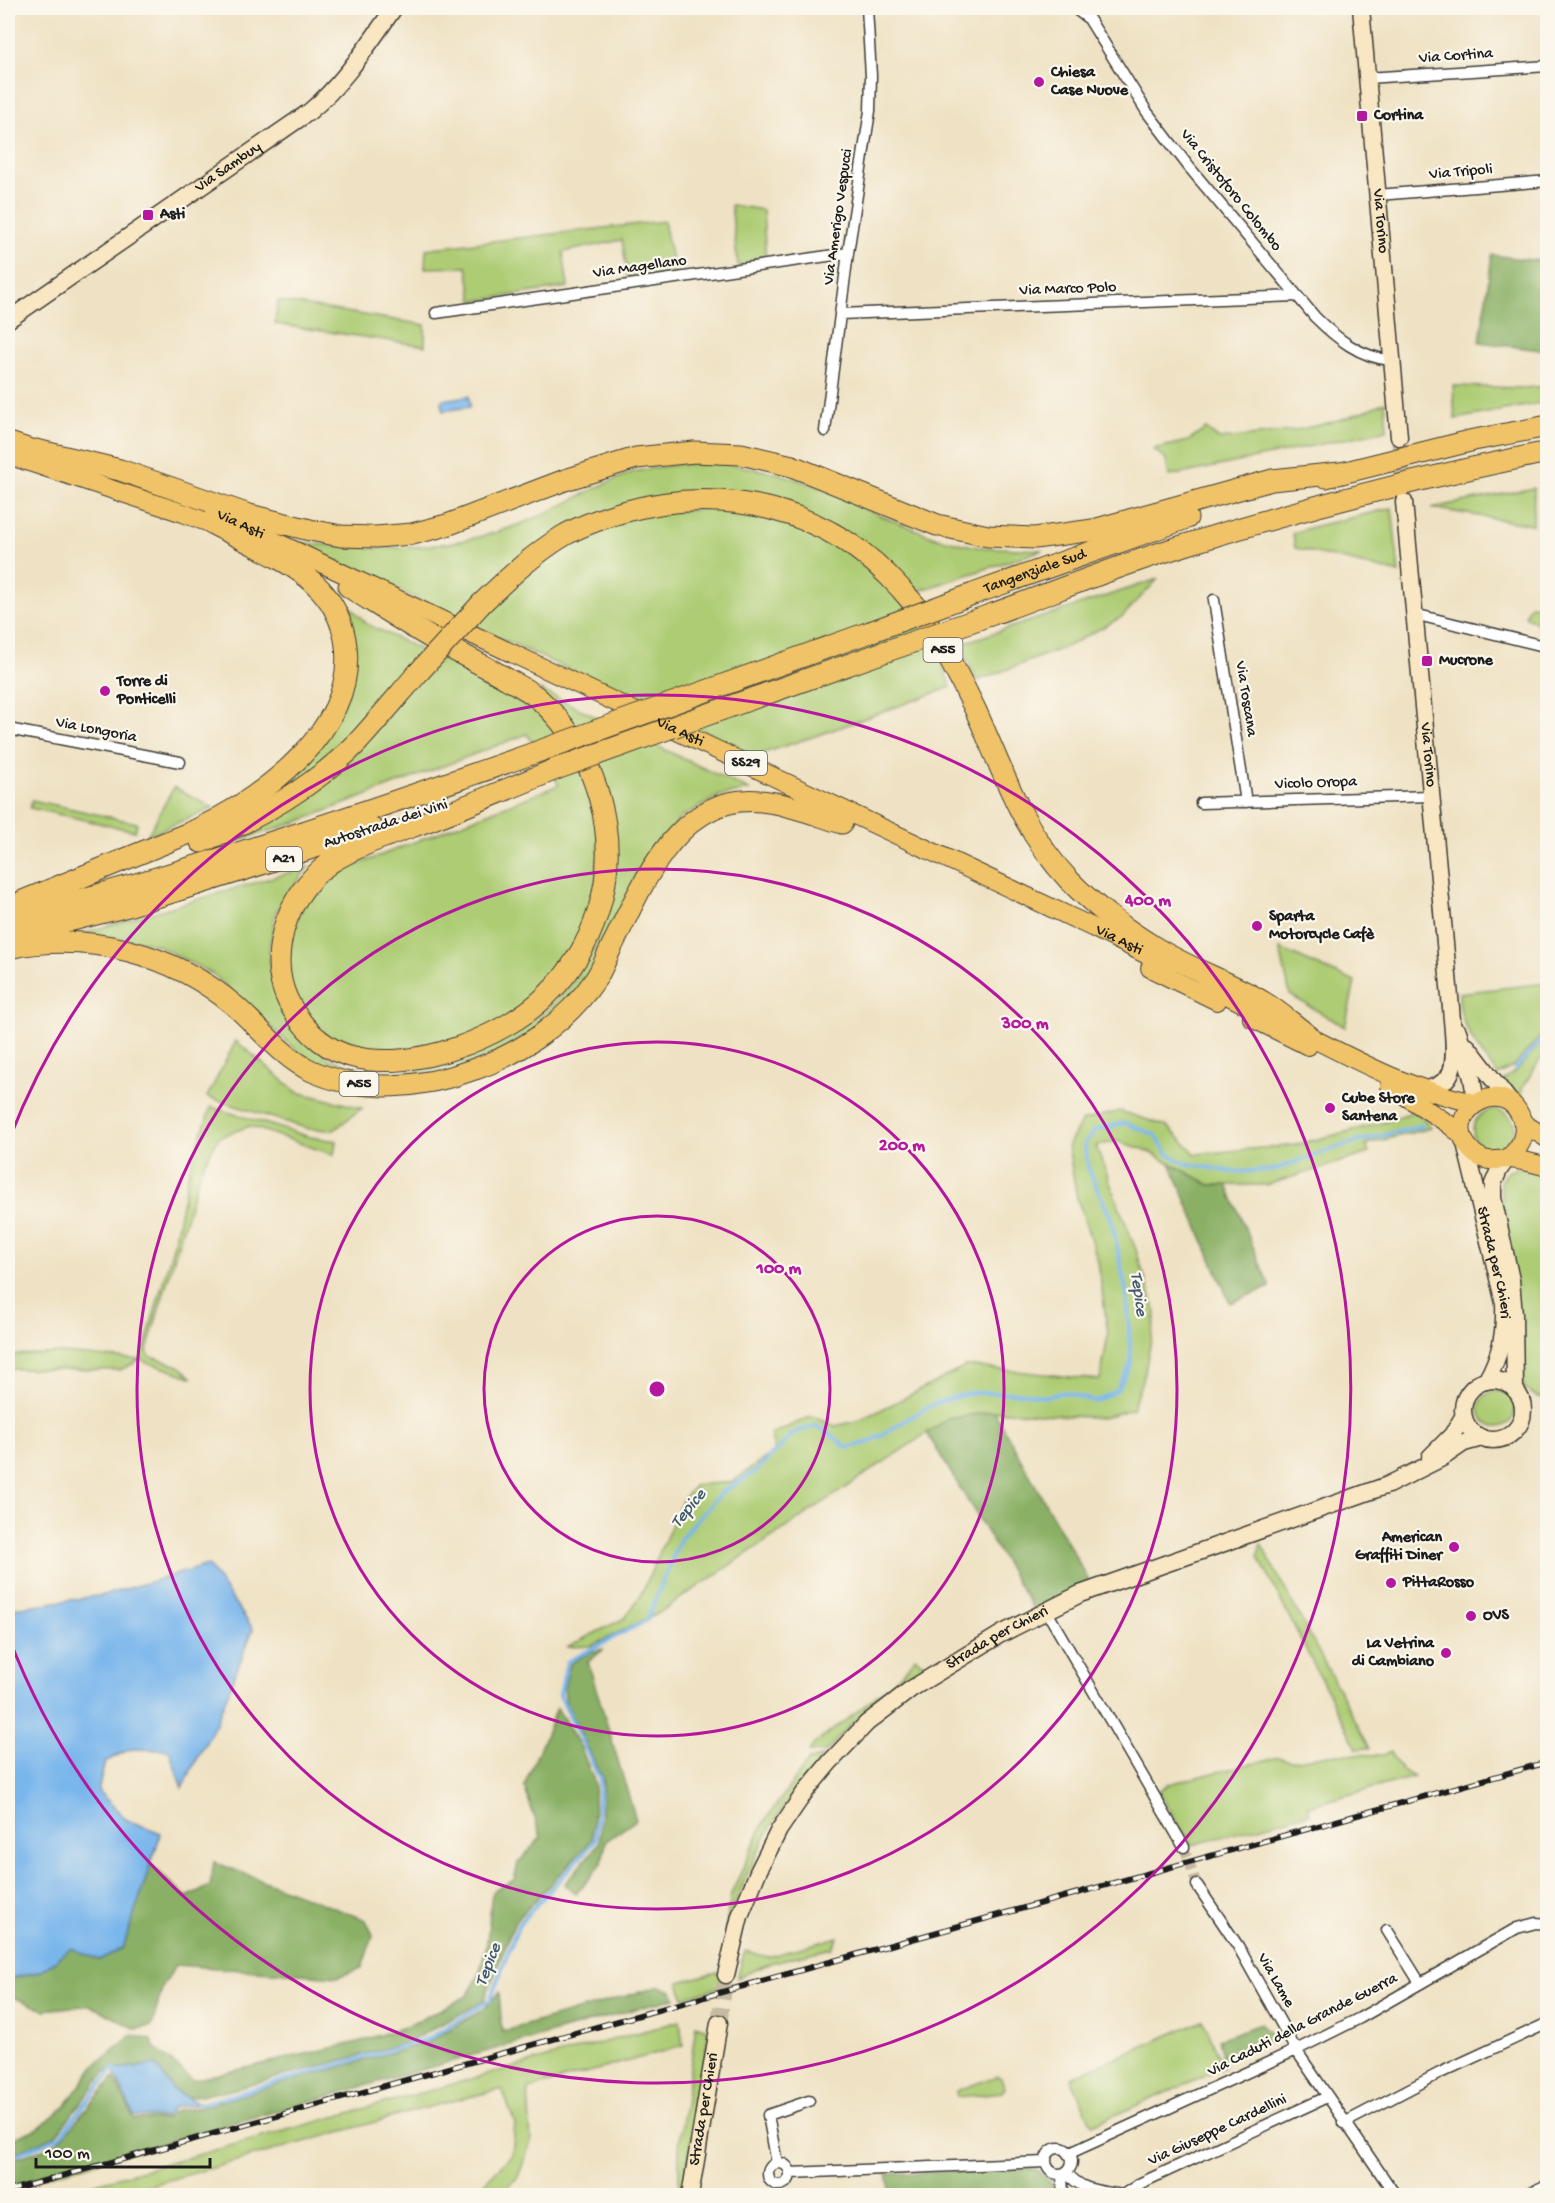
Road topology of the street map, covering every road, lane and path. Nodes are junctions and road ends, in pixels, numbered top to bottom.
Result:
1 (394, 8) edge
2 (867, 8) edge
3 (1074, 8) edge
4 (1361, 8) edge
5 (1548, 66) edge
6 (1367, 78) junction
7 (1548, 181) edge
8 (1377, 195) junction
9 (848, 253) junction
10 (1297, 296) junction
11 (436, 313) dead end
12 (840, 314) junction
13 (8, 320) edge
14 (1391, 360) junction
15 (1548, 426) edge
16 (825, 431) dead end
17 (1399, 437) tunnel mouth
18 (8, 441) edge
19 (36, 450) junction
20 (1548, 452) edge
21 (8, 455) edge
22 (1340, 473) junction
23 (1404, 502) tunnel mouth
24 (213, 524) junction
25 (349, 587) junction
26 (1214, 600) dead end
27 (1414, 614) junction
28 (1548, 647) edge
29 (8, 729) edge
30 (534, 753) joint
31 (180, 762) dead end
32 (556, 769) junction
33 (1431, 796) junction
34 (1246, 802) junction
35 (1201, 803) dead end
36 (842, 823) junction
37 (15, 903) edge
38 (8, 919) edge
39 (8, 936) edge
40 (8, 948) edge
41 (1451, 1008) junction
42 (1459, 1035) junction
43 (1309, 1036) junction
44 (1424, 1091) junction
45 (1511, 1102) junction
46 (1476, 1103) junction
47 (1523, 1123) junction
48 (1464, 1139) junction
49 (1548, 1139) edge
50 (1507, 1159) junction
51 (1548, 1167) edge
52 (1486, 1381) junction
53 (1515, 1390) junction
54 (1463, 1417) junction
55 (1482, 1438) junction
56 (1414, 1472) junction
57 (1046, 1610) junction
58 (1184, 1847) tunnel mouth
59 (1197, 1885) tunnel mouth
60 (1548, 1924) edge
61 (1387, 1930) dead end
62 (726, 1975) tunnel mouth
63 (1420, 1983) junction
64 (719, 2023) tunnel mouth
65 (1548, 2023) edge
66 (1296, 2050) junction
67 (1327, 2097) junction
68 (809, 2101) dead end
69 (1344, 2123) junction
70 (1068, 2154) junction
71 (1046, 2162) junction
72 (777, 2163) junction
73 (791, 2173) junction
74 (1064, 2173) junction
75 (1548, 2185) edge
76 (783, 2190) edge
77 (1125, 2195) edge
78 (690, 2196) edge
79 (1063, 2196) edge
80 (1395, 2196) edge
81 (1521, 2196) edge

1 - 13 main road, Via Sambuy
2 - 9 street, Via Amerigo Vespucci
3 - 10 street, Via Cristoforo Colombo
4 - 6 main road, Via Torino
5 - 6 street, Via Cortina
6 - 8 main road, Via Torino
7 - 8 street, Via Tripoli
8 - 14 main road, Via Torino
9 - 11 street, Via Magellano
9 - 12 street, Via Amerigo Vespucci
10 - 12 street, Via Marco Polo
10 - 14 street, Via Cristoforo Colombo
12 - 16 street, Via Amerigo Vespucci
14 - 17 main road, Via Torino
15 - 22 highway, Tangenziale Sud / A55
18 - 19 main road, Via Asti / SS29
19 - 22 highway
19 - 43 main road, Via Asti / SS29
20 - 32 highway, Tangenziale Sud / A55, bridge
21 - 24 main road, Via Asti / SS29
22 - 30 highway, Tangenziale Sud / A55, bridge
23 - 27 main road, Via Torino
24 - 25 main road, Via Asti / SS29
24 - 37 highway, A55
25 - 32 highway, A55
25 - 36 main road, Via Asti / SS29
26 - 34 street, Via Toscana
27 - 28 street
27 - 33 main road, Via Torino
29 - 31 street, Via Longoria
30 - 38 highway, Autostrada dei Vini
32 - 39 highway, Autostrada dei Vini / A21
33 - 34 street, Vicolo Oropa
33 - 41 main road, Via Torino
34 - 35 street, Vicolo Oropa
36 - 40 highway, A55
36 - 48 main road, Via Asti / SS29
37 - 43 highway, A55, bridge
41 - 42 main road, Via Torino
41 - 44 main road, Via Torino
42 - 45 main road, Via Torino
42 - 46 main road, Via Torino
43 - 44 main road, Via Asti / SS29
44 - 46 main road, Via Asti / SS29
45 - 46 main road
45 - 47 main road
46 - 48 main road
47 - 49 main road
47 - 50 main road
48 - 50 main road
48 - 52 main road, Strada per Chieri
50 - 51 main road
50 - 53 main road, Strada per Chieri
52 - 53 main road
52 - 54 main road
53 - 55 main road
54 - 55 main road
54 - 56 main road, Strada per Chieri
55 - 56 main road, Strada per Chieri
56 - 57 main road, Strada per Chieri
57 - 58 street
57 - 62 main road, Strada per Chieri
59 - 66 street, Via Lame
60 - 63 street, Via Caduti della Grande Guerra
61 - 63 street
63 - 66 street, Via Caduti della Grande Guerra
64 - 78 main road, Strada per Chieri
65 - 69 street
66 - 67 street, Via Lame
66 - 70 street, Via Caduti della Grande Guerra
67 - 69 street, Via Lame
67 - 77 street, Via Giuseppe Cardellini
68 - 72 street
69 - 80 street, Via Lame
70 - 71 street
70 - 74 street
71 - 73 street
71 - 74 street
72 - 73 street
72 - 76 street
73 - 76 street
74 - 77 street
74 - 79 street
75 - 81 street

